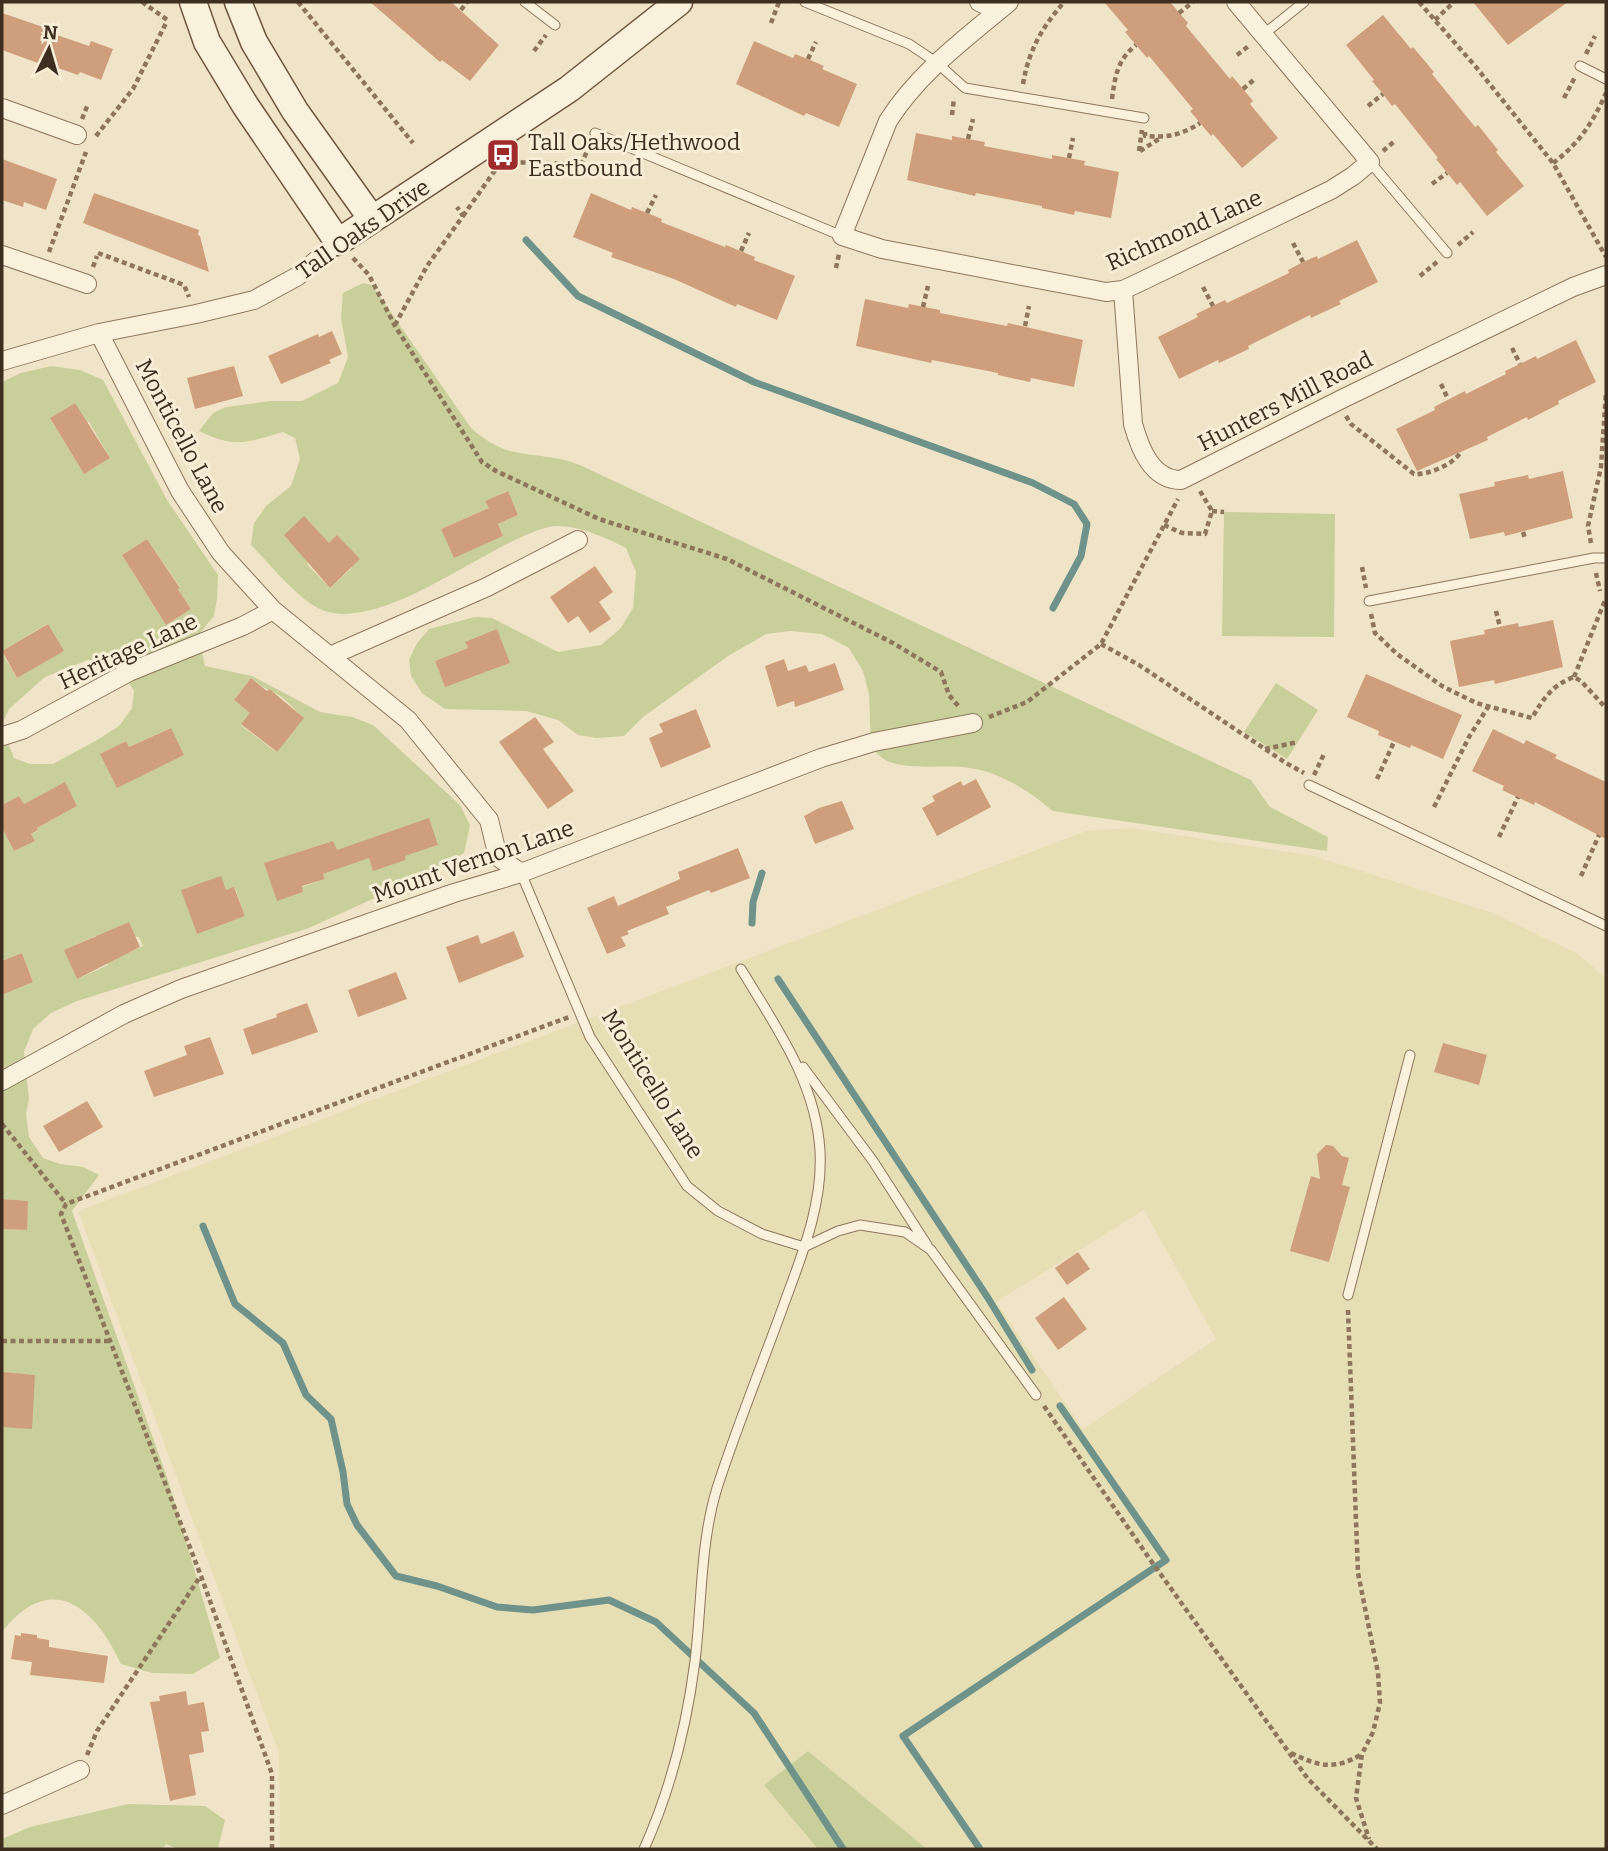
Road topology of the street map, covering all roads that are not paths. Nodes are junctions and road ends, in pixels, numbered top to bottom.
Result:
1 (238, 2) edge
2 (525, 2) edge
3 (679, 2) edge
4 (805, 2) edge
5 (979, 2) edge
6 (1236, 2) edge
7 (1304, 2) edge
8 (1001, 5) edge
9 (185, 10) edge
10 (555, 25) dead end
11 (1264, 34) junction
12 (936, 62) junction
13 (1580, 66) dead end
14 (1606, 79) edge
15 (2, 108) edge
16 (1144, 118) dead end
17 (594, 133) dead end
18 (86, 141) road end
19 (1370, 162) junction
20 (372, 219) junction
21 (842, 236) junction
22 (338, 242) junction
23 (1447, 253) dead end
24 (2, 255) edge
25 (1606, 275) edge
26 (87, 284) dead end
27 (1123, 290) junction
28 (100, 333) junction
29 (2, 361) edge
30 (578, 540) dead end
31 (1606, 558) edge
32 (1369, 601) dead end
33 (273, 610) junction
34 (330, 656) junction
35 (973, 723) road end
36 (3, 736) edge
37 (1309, 785) road end
38 (521, 873) junction
39 (1606, 926) edge
40 (741, 969) dead end
41 (793, 1055) junction
42 (1410, 1055) dead end
43 (2, 1081) edge
44 (804, 1247) junction
45 (931, 1250) junction
46 (1348, 1295) road end
47 (1036, 1395) road end
48 (80, 1770) dead end
49 (2, 1805) edge
50 (644, 1849) edge

1 - 20 street
2 - 10 lane
3 - 20 street, Tall Oaks Drive
4 - 12 lane
5 - 8 street
6 - 11 street
7 - 11 lane
8 - 12 street
9 - 22 street
11 - 19 street
12 - 16 lane
12 - 21 street
13 - 14 lane
15 - 18 street
17 - 21 lane, Richmond Lane
19 - 23 lane
19 - 27 street, Richmond Lane
20 - 22 street, Tall Oaks Drive
21 - 27 street, Richmond Lane
22 - 28 street, Tall Oaks Drive
24 - 26 street
25 - 27 street, Hunters Mill Road
28 - 29 street, Tall Oaks Drive
28 - 33 street, Monticello Lane
30 - 34 street
31 - 32 lane
33 - 34 street, Monticello Lane
33 - 36 street, Heritage Lane
34 - 38 street, Monticello Lane
35 - 38 street, Mount Vernon Lane
37 - 39 lane
38 - 43 street, Mount Vernon Lane
38 - 44 lane, Monticello Lane
40 - 41 lane
41 - 44 lane
41 - 45 lane
42 - 46 lane
44 - 45 lane
44 - 50 lane
45 - 47 lane
48 - 49 street

